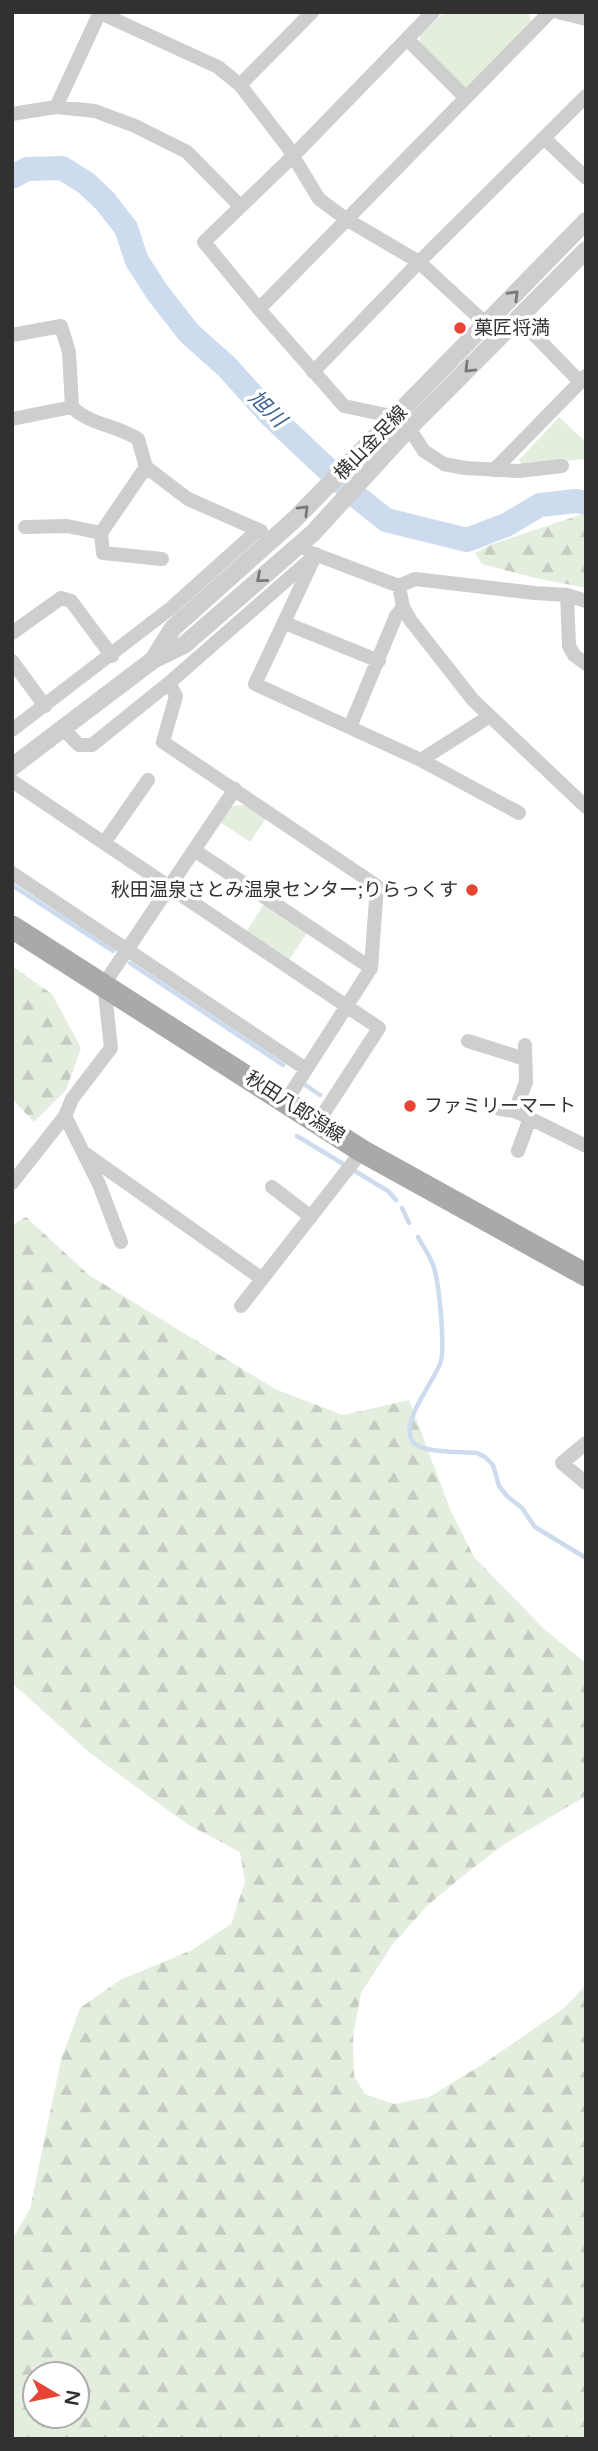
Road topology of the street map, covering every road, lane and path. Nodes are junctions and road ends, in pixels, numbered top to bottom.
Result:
1 (312, 12) edge
2 (433, 12) edge
3 (550, 12) edge
4 (558, 12) edge
5 (99, 13) edge
6 (586, 19) edge
7 (407, 39) junction
8 (240, 85) junction
9 (586, 96) edge
10 (466, 98) junction
11 (56, 107) junction
12 (12, 114) edge
13 (544, 138) junction
14 (293, 156) junction
15 (586, 178) edge
16 (240, 206) junction
17 (346, 219) junction
18 (586, 221) edge
19 (586, 250) edge
20 (419, 262) junction
21 (259, 309) junction
22 (519, 318) junction
23 (486, 324) junction
24 (12, 335) edge
25 (313, 372) junction
26 (583, 379) edge
27 (72, 407) junction
28 (12, 419) edge
29 (402, 423) junction
30 (562, 466) dead end
31 (146, 467) junction
32 (494, 470) junction
33 (25, 527) dead end
34 (101, 533) junction
35 (313, 553) junction
36 (162, 559) dead end
37 (399, 586) junction
38 (567, 595) junction
39 (586, 601) edge
40 (404, 607) junction
41 (285, 623) junction
42 (12, 634) edge
43 (111, 656) junction
44 (153, 660) junction
45 (12, 661) edge
46 (379, 661) junction
47 (586, 664) edge
48 (169, 683) junction
49 (45, 706) junction
50 (490, 716) junction
51 (350, 727) junction
52 (63, 729) junction
53 (12, 730) edge
54 (421, 760) junction
55 (12, 767) edge
56 (148, 780) dead end
57 (12, 781) edge
58 (235, 789) junction
59 (586, 807) edge
60 (519, 813) dead end
61 (104, 843) junction
62 (194, 850) junction
63 (12, 873) edge
64 (168, 887) junction
65 (12, 927) edge
66 (127, 949) junction
67 (371, 968) junction
68 (104, 984) junction
69 (348, 1005) junction
70 (468, 1041) dead end
71 (306, 1069) junction
72 (286, 1101) junction
73 (500, 1109) dead end
74 (515, 1111) junction
75 (65, 1116) junction
76 (530, 1118) junction
77 (318, 1122) junction
78 (586, 1146) edge
79 (518, 1151) dead end
80 (83, 1152) junction
81 (354, 1162) junction
82 (12, 1183) edge
83 (272, 1186) dead end
84 (311, 1217) junction
85 (121, 1242) dead end
86 (585, 1271) edge
87 (261, 1278) junction
88 (241, 1306) dead end
89 (586, 1443) edge
90 (586, 1483) edge

1 - 8 street
2 - 7 street
3 - 10 street
4 - 6 street
5 - 8 street
5 - 11 street
7 - 10 street
7 - 14 street
8 - 14 street
9 - 13 street
10 - 17 street
11 - 12 street
11 - 16 street
13 - 15 street
13 - 20 street
14 - 16 street
14 - 17 street
16 - 21 street
17 - 20 street
17 - 21 street
23 -> 18 street, 横山金足線
19 - 22 street, 横山金足線
20 - 23 street
20 - 25 street
21 - 25 street
22 - 26 street
22 -> 29 street, 横山金足線
23 - 29 street, 横山金足線
24 - 27 street
25 - 29 street
26 - 32 street
27 - 28 street
27 - 31 street
29 - 32 street
44 -> 29 street, 横山金足線
29 -> 44 street, 横山金足線
30 - 32 street
31 - 34 street
31 - 43 street
33 - 34 street
34 - 36 street
35 - 37 street
35 - 41 street
35 - 48 street
37 - 38 street
37 - 40 street
38 - 39 street
38 - 47 street
40 - 46 street
40 - 50 street
41 - 46 street
41 - 51 street
42 - 43 street
43 - 49 street
44 - 52 street, 横山金足線
45 - 49 street
46 - 51 street
48 - 52 street
48 - 58 street
49 - 53 street
50 - 54 street
50 - 59 street
51 - 54 street
52 - 55 street, 横山金足線
54 - 60 street
56 - 61 street
57 - 61 street
58 - 62 street
58 - 67 street
61 - 64 street
62 - 64 street
62 - 67 street
63 - 66 street
64 - 66 street
64 - 69 street
65 - 68 main road, 秋田八郎潟線
66 - 68 street
66 - 71 street
67 - 69 street
68 - 72 main road, 秋田八郎潟線
68 - 75 street
69 - 71 street
69 - 77 street
70 - 74 street
71 - 72 street
72 - 77 main road, 秋田八郎潟線
73 - 74 street
74 - 76 street
75 - 80 street
75 - 82 street
76 - 78 street
76 - 79 street
77 - 81 main road, 秋田八郎潟線
80 - 85 street
80 - 87 street
81 - 84 street
81 - 86 main road, 秋田八郎潟線
83 - 84 street
84 - 87 street
87 - 88 street
89 - 90 street

